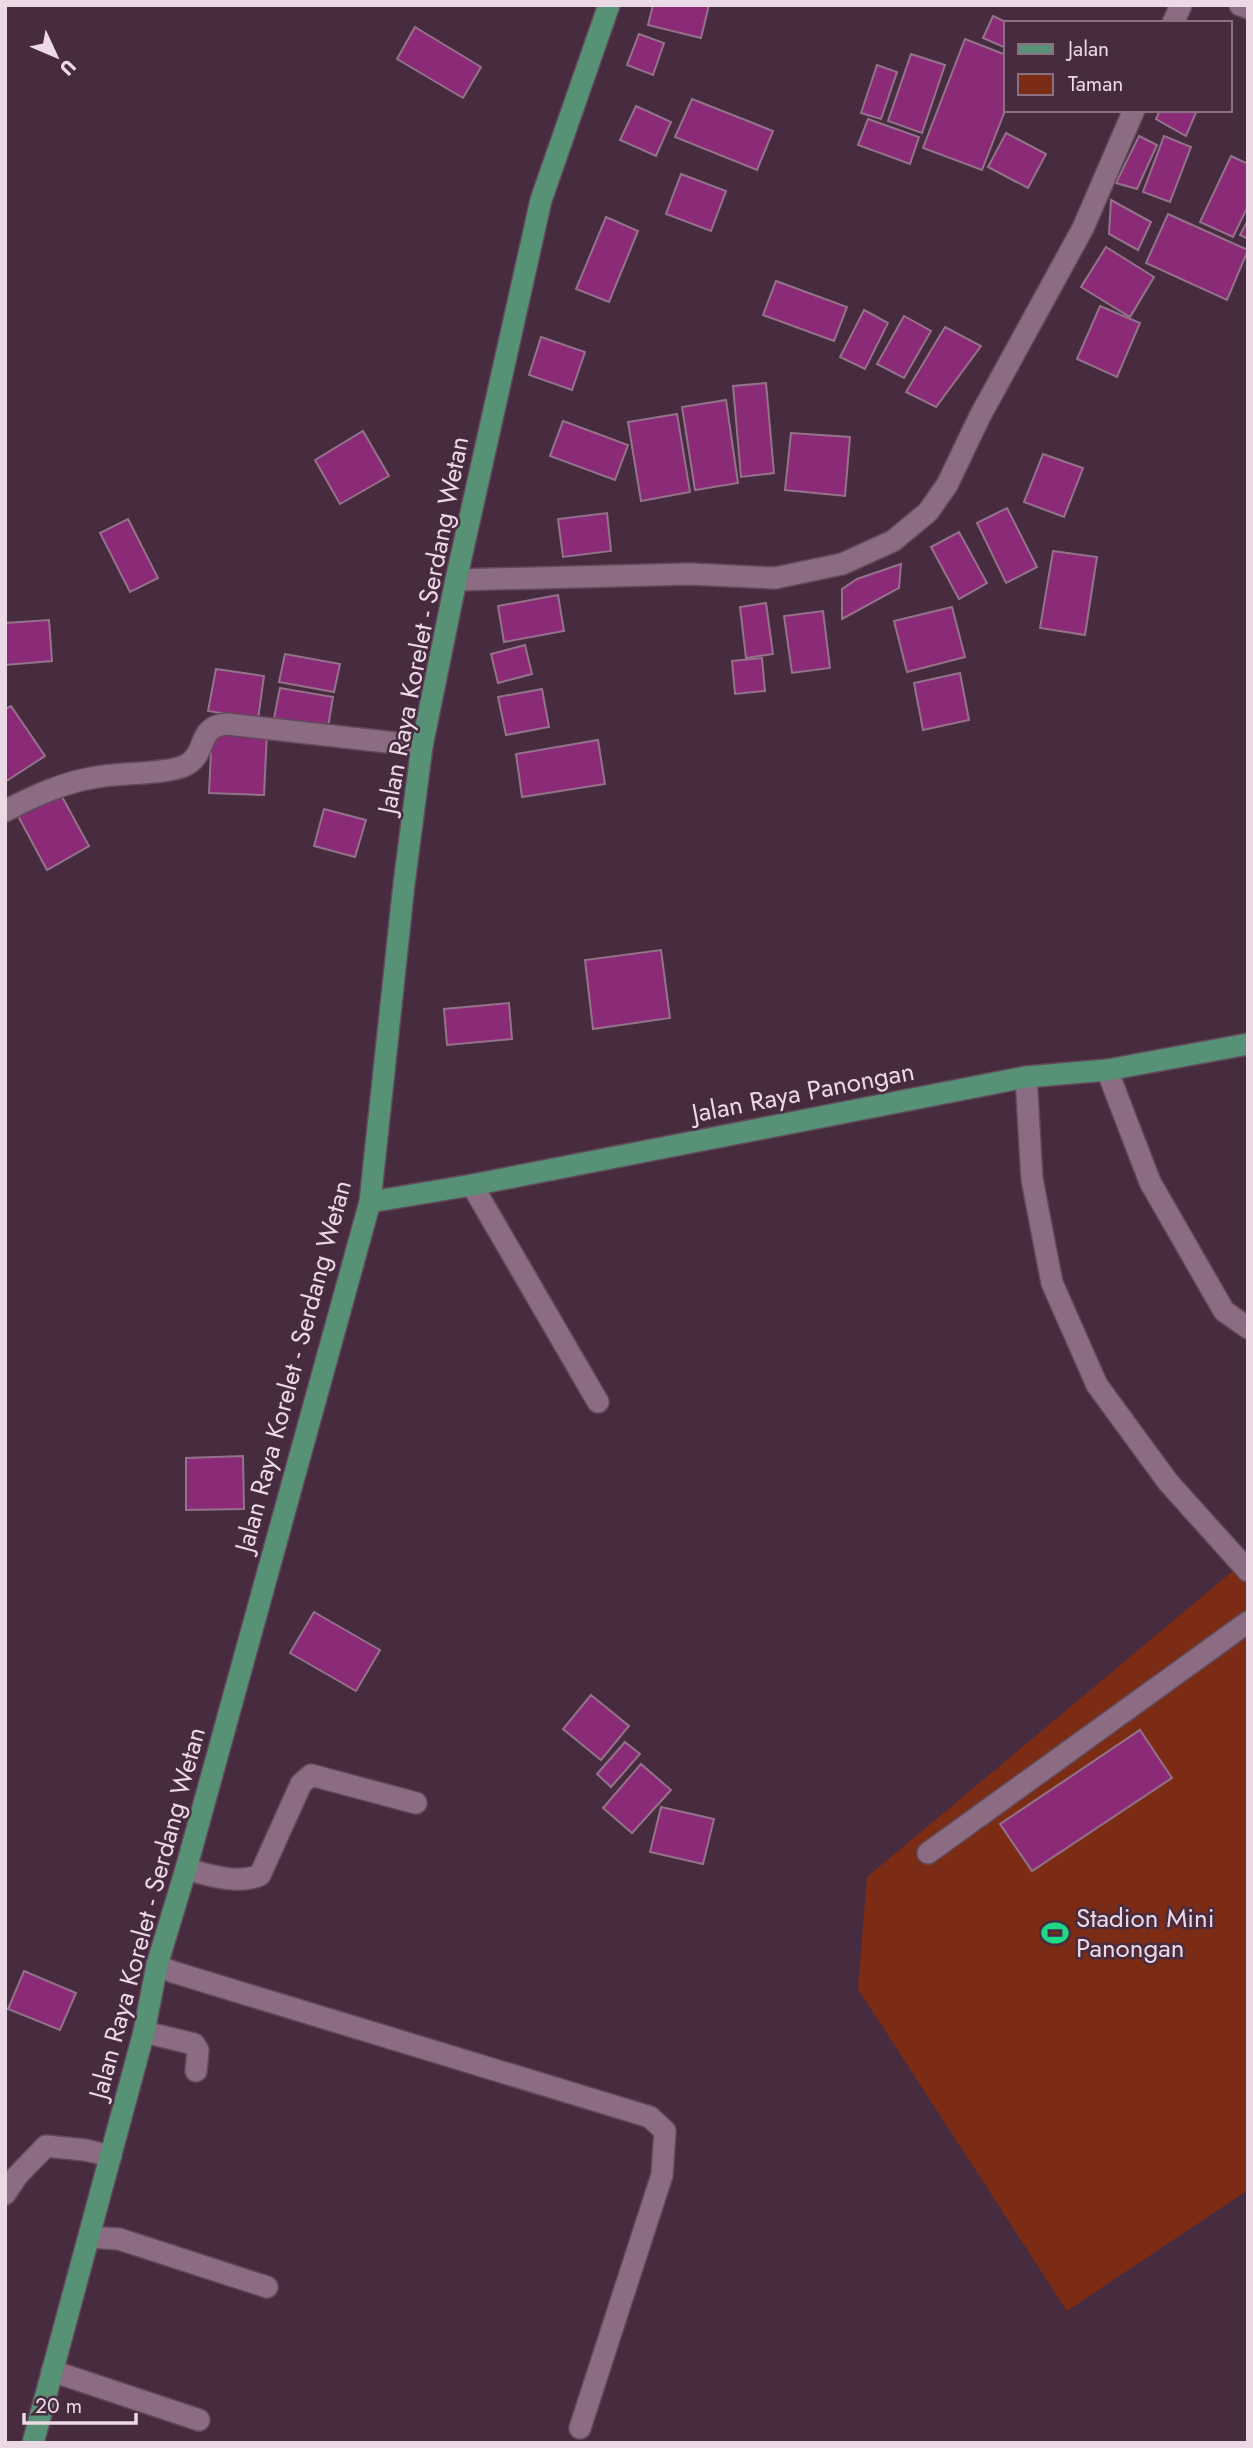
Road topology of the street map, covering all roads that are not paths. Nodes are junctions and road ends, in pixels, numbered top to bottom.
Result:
1 (610, 5) edge
2 (1181, 5) edge
3 (1240, 5) edge
4 (1248, 8) edge
5 (1174, 21) edge
6 (1132, 112) edge
7 (456, 580) junction
8 (422, 746) junction
9 (5, 811) edge
10 (1248, 1044) edge
11 (1107, 1070) junction
12 (1026, 1077) junction
13 (472, 1185) junction
14 (370, 1202) junction
15 (1248, 1328) edge
16 (598, 1402) dead end
17 (1248, 1571) edge
18 (1248, 1622) edge
19 (416, 1803) dead end
20 (928, 1853) dead end
21 (186, 1869) junction
22 (157, 1965) junction
23 (144, 2032) junction
24 (196, 2071) dead end
25 (111, 2156) junction
26 (5, 2194) edge
27 (89, 2236) junction
28 (267, 2287) dead end
29 (52, 2371) junction
30 (199, 2420) dead end
31 (580, 2428) dead end
32 (33, 2443) edge

1 - 7 main road, Jalan Raya Korelet - Serdang Wetan
2 - 5 street
3 - 4 street
6 - 7 street
7 - 8 main road, Jalan Raya Korelet - Serdang Wetan
8 - 9 street
8 - 14 main road, Jalan Raya Korelet - Serdang Wetan
10 - 11 main road, Jalan Raya Panongan
11 - 12 main road, Jalan Raya Panongan
11 - 15 street
12 - 13 main road, Jalan Raya Panongan
12 - 17 street
13 - 14 main road, Jalan Raya Panongan
13 - 16 street
14 - 21 main road, Jalan Raya Korelet - Serdang Wetan
18 - 20 street
19 - 21 street
21 - 22 main road, Jalan Raya Korelet - Serdang Wetan
22 - 23 main road, Jalan Raya Korelet - Serdang Wetan
22 - 31 street
23 - 24 street
23 - 25 main road, Jalan Raya Korelet - Serdang Wetan
25 - 26 street
25 - 27 main road, Jalan Raya Korelet - Serdang Wetan
27 - 28 street
27 - 29 main road, Jalan Raya Korelet - Serdang Wetan
29 - 30 street
29 - 32 main road, Jalan Raya Korelet - Serdang Wetan

